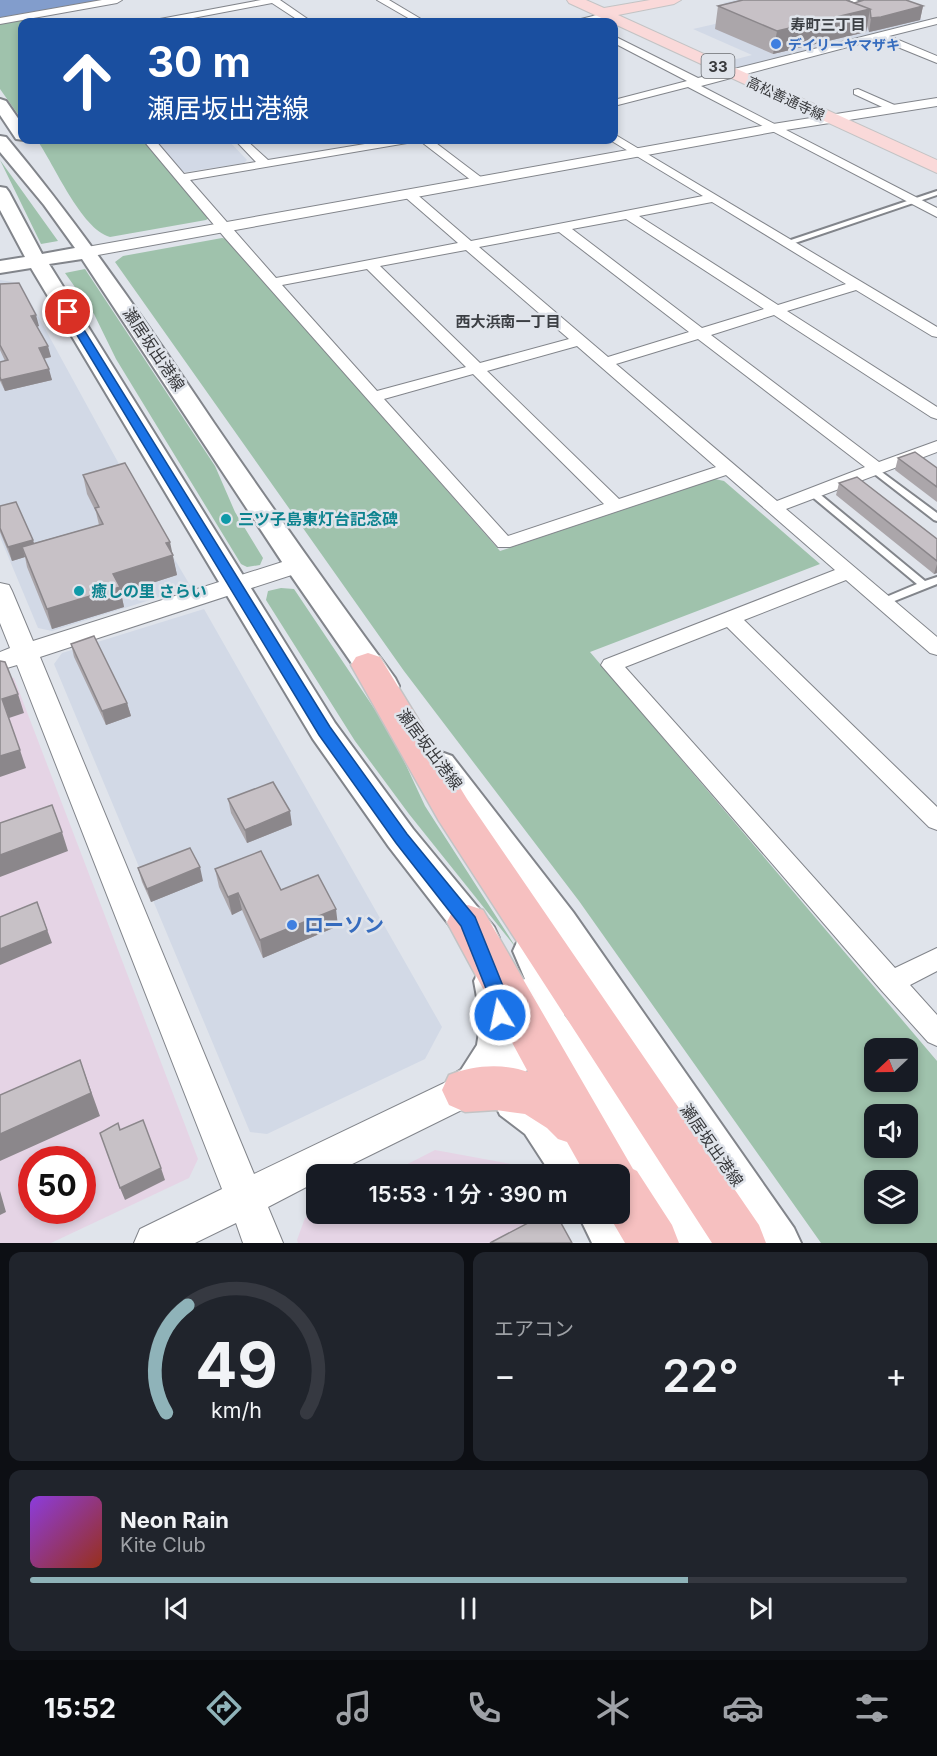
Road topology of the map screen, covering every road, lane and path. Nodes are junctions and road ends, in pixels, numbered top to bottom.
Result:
1 (117, 0) edge
2 (274, 0) edge
3 (382, 0) edge
4 (574, 0) edge
5 (648, 0) edge
6 (674, 0) edge
7 (851, 0) edge
8 (843, 5) edge
9 (603, 13) junction
10 (37, 14) junction
11 (40, 18) edge
12 (181, 18) edge
13 (300, 18) edge
14 (414, 18) edge
15 (596, 18) edge
16 (614, 18) edge
17 (618, 20) edge
18 (0, 21) edge
19 (937, 21) edge
20 (880, 36) junction
21 (618, 41) edge
22 (635, 51) junction
23 (618, 54) edge
24 (937, 60) edge
25 (735, 74) junction
26 (695, 84) junction
27 (858, 92) dead end
28 (937, 102) edge
29 (618, 103) edge
30 (0, 104) edge
31 (896, 110) junction
32 (834, 119) junction
33 (773, 128) junction
34 (18, 129) edge
35 (618, 140) edge
36 (0, 141) edge
37 (29, 144) edge
38 (152, 144) edge
39 (244, 144) edge
40 (337, 144) edge
41 (382, 144) edge
42 (430, 144) edge
43 (345, 150) junction
44 (637, 153) junction
45 (264, 164) junction
46 (20, 166) junction
47 (937, 167) edge
48 (181, 178) junction
49 (480, 181) junction
50 (0, 192) edge
51 (937, 193) edge
52 (409, 194) junction
53 (713, 198) junction
54 (913, 201) junction
55 (4, 205) edge
56 (937, 213) edge
57 (629, 215) junction
58 (223, 227) junction
59 (562, 228) junction
60 (786, 243) junction
61 (468, 246) junction
62 (87, 252) junction
63 (37, 261) junction
64 (371, 265) junction
65 (0, 267) edge
66 (273, 283) junction
67 (856, 285) junction
68 (776, 310) junction
69 (933, 328) edge
70 (700, 333) junction
71 (578, 341) junction
72 (604, 363) junction
73 (477, 369) junction
74 (373, 397) junction
75 (937, 414) edge
76 (936, 448) edge
77 (728, 469) junction
78 (876, 469) junction
79 (813, 493) junction
80 (616, 506) junction
81 (773, 508) junction
82 (937, 518) edge
83 (298, 566) junction
84 (848, 572) junction
85 (937, 580) edge
86 (235, 585) junction
87 (924, 585) junction
88 (0, 591) edge
89 (883, 602) junction
90 (730, 618) junction
91 (937, 648) edge
92 (12, 657) edge
93 (368, 665) junction
94 (937, 821) edge
95 (468, 922) junction
96 (937, 959) edge
97 (891, 983) junction
98 (937, 1034) edge
99 (550, 1045) junction
100 (617, 1058) junction
101 (465, 1090) junction
102 (675, 1093) junction
103 (593, 1164) edge
104 (593, 1164) edge
105 (245, 1198) junction
106 (630, 1204) edge
107 (605, 1224) edge
108 (154, 1243) edge
109 (263, 1243) edge
110 (617, 1243) edge
111 (654, 1243) edge
112 (699, 1243) edge
113 (741, 1243) edge
114 (779, 1243) edge

1 - 10 street
2 - 12 street
2 - 13 street
3 - 14 street
4 - 9 main road, 高松善通寺線
5 - 9 main road
6 - 9 main road
7 - 8 lane
9 - 15 street
9 - 16 main road, 高松善通寺線 / 33
10 - 11 street
10 - 18 street
17 - 25 main road, 高松善通寺線 / 33
19 - 20 street
20 - 24 street
20 - 25 street
21 - 22 street
22 - 23 street
22 - 26 street
25 - 26 street
25 - 32 main road, 高松善通寺線 / 33
26 - 29 street
26 - 33 street
27 - 31 street
28 - 31 street
30 - 34 main road
31 - 32 street
32 - 33 street
32 - 47 main road, 高松善通寺線 / 33
33 - 44 street
33 - 54 street
35 - 44 street
36 - 46 main road, 瀬居坂出港線
37 - 46 main road
38 - 48 street
39 - 45 street
40 - 43 street
41 - 43 street
42 - 49 street
43 - 45 street
44 - 49 street
44 - 53 street
45 - 48 street
46 - 62 main road, 瀬居坂出港線
48 - 58 street
49 - 52 street
50 - 55 main road
51 - 54 lane
52 - 58 street
52 - 61 street
53 - 57 street
53 - 60 street
54 - 56 street
54 - 60 lane
55 - 63 main road
57 - 59 street
57 - 68 street
58 - 62 street
58 - 66 street
59 - 61 street
59 - 70 street
60 - 67 street
61 - 64 street
61 - 71 street
62 - 63 main road
62 - 83 main road, 瀬居坂出港線
63 - 65 main road
63 - 86 main road
64 - 66 street
64 - 73 street
66 - 74 street
67 - 68 street
67 - 69 street
68 - 70 street
68 - 75 street
70 - 72 street
70 - 78 street
71 - 72 street
71 - 73 street
72 - 77 street
73 - 74 street
73 - 80 street
74 - 80 street
76 - 78 street
77 - 80 street
77 - 81 street
78 - 79 street
78 - 82 lane
79 - 81 street
79 - 87 lane
81 - 84 street
83 - 86 street
83 - 93 main road, 瀬居坂出港線
84 - 89 street
84 - 90 street
85 - 87 lane
86 - 92 street
86 - 95 main road
87 - 89 lane
88 - 92 street
89 - 91 street
90 - 94 street
90 - 97 street
92 - 105 street
93 - 99 main road
93 - 100 highway
93 - 102 main road, 瀬居坂出港線
95 - 99 highway
95 - 101 main road
96 - 97 street
97 - 98 street
99 - 100 main road
99 - 101 main road
99 - 103 highway
99 - 112 main road
100 - 102 main road
100 - 113 highway
101 - 104 highway
101 - 105 street
102 - 114 main road, 瀬居坂出港線
105 - 108 street
105 - 109 street
106 - 111 highway
107 - 110 main road

